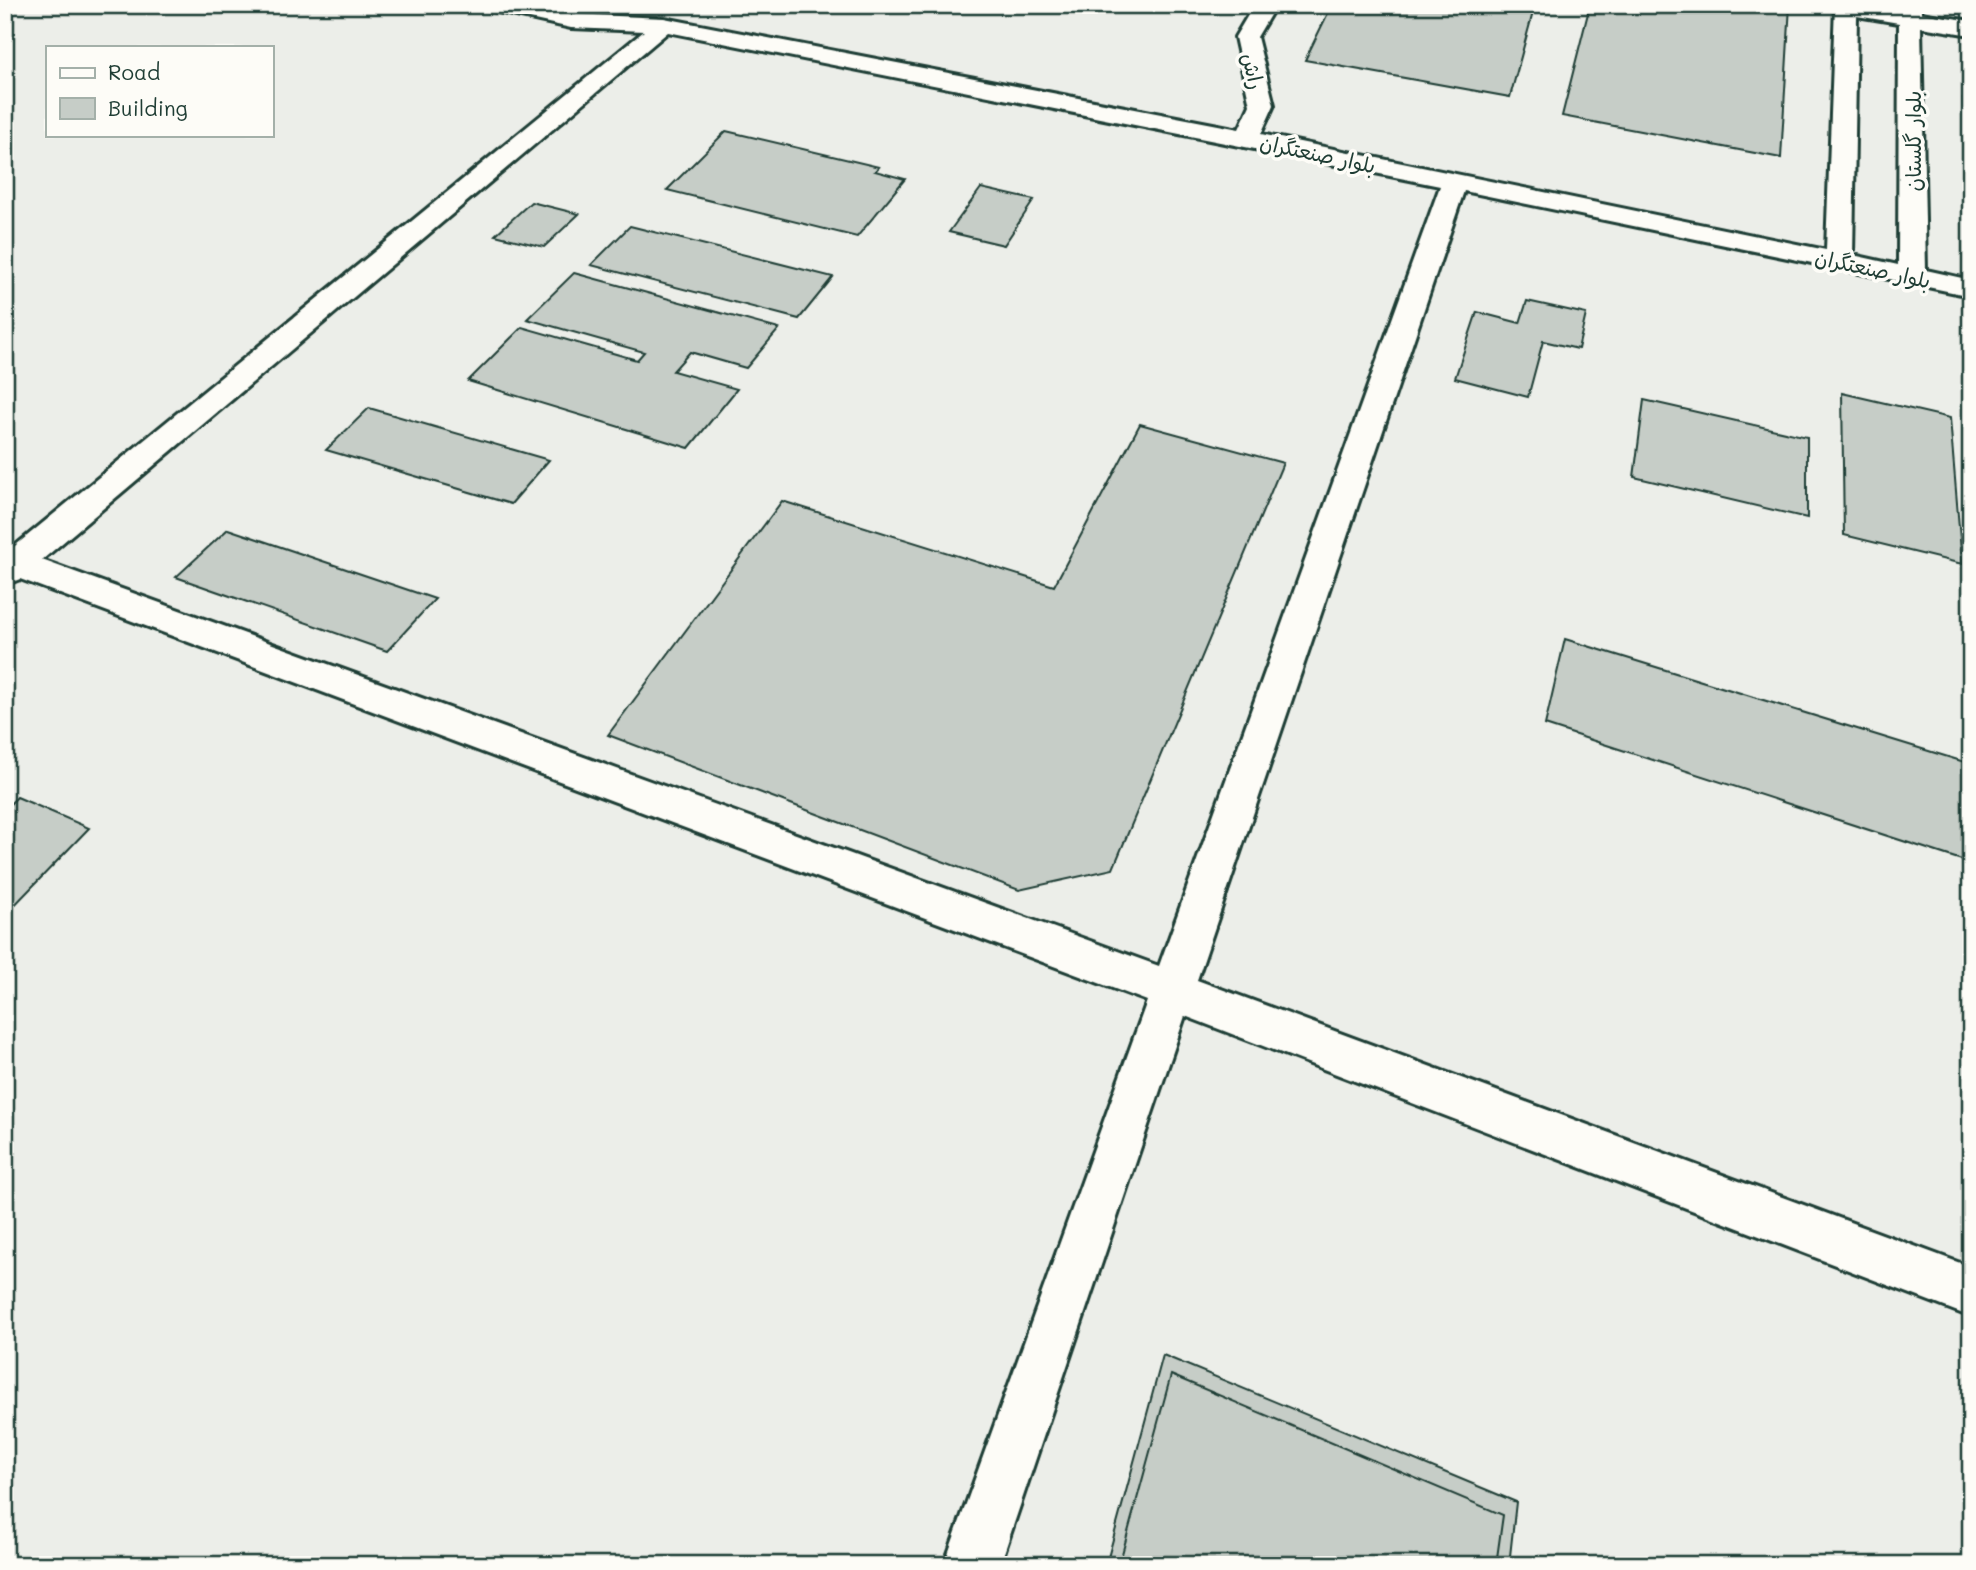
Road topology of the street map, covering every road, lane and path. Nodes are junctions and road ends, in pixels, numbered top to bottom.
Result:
1 (496, 5) edge
2 (617, 5) edge
3 (1265, 5) edge
4 (1846, 7) edge
5 (1911, 11) edge
6 (664, 24) junction
7 (1971, 28) edge
8 (1247, 138) junction
9 (1454, 181) junction
10 (1839, 260) junction
11 (1912, 276) junction
12 (1971, 288) edge
13 (11, 568) edge
14 (1170, 990) junction
15 (1971, 1292) edge
16 (972, 1565) edge

1 - 6 street, بلوار صنعتگران
2 - 6 street, بلوار صنعتگران
3 - 8 street, راش
4 - 5 street
4 - 10 street
5 - 7 street
5 - 11 street, بلوار گلستان
6 - 8 street, بلوار صنعتگران
6 - 13 street
8 - 9 street, بلوار صنعتگران
9 - 10 street, بلوار صنعتگران
9 - 14 street
10 - 11 street, بلوار صنعتگران
11 - 12 street, بلوار صنعتگران
13 - 14 street
14 - 15 street
14 - 16 street

